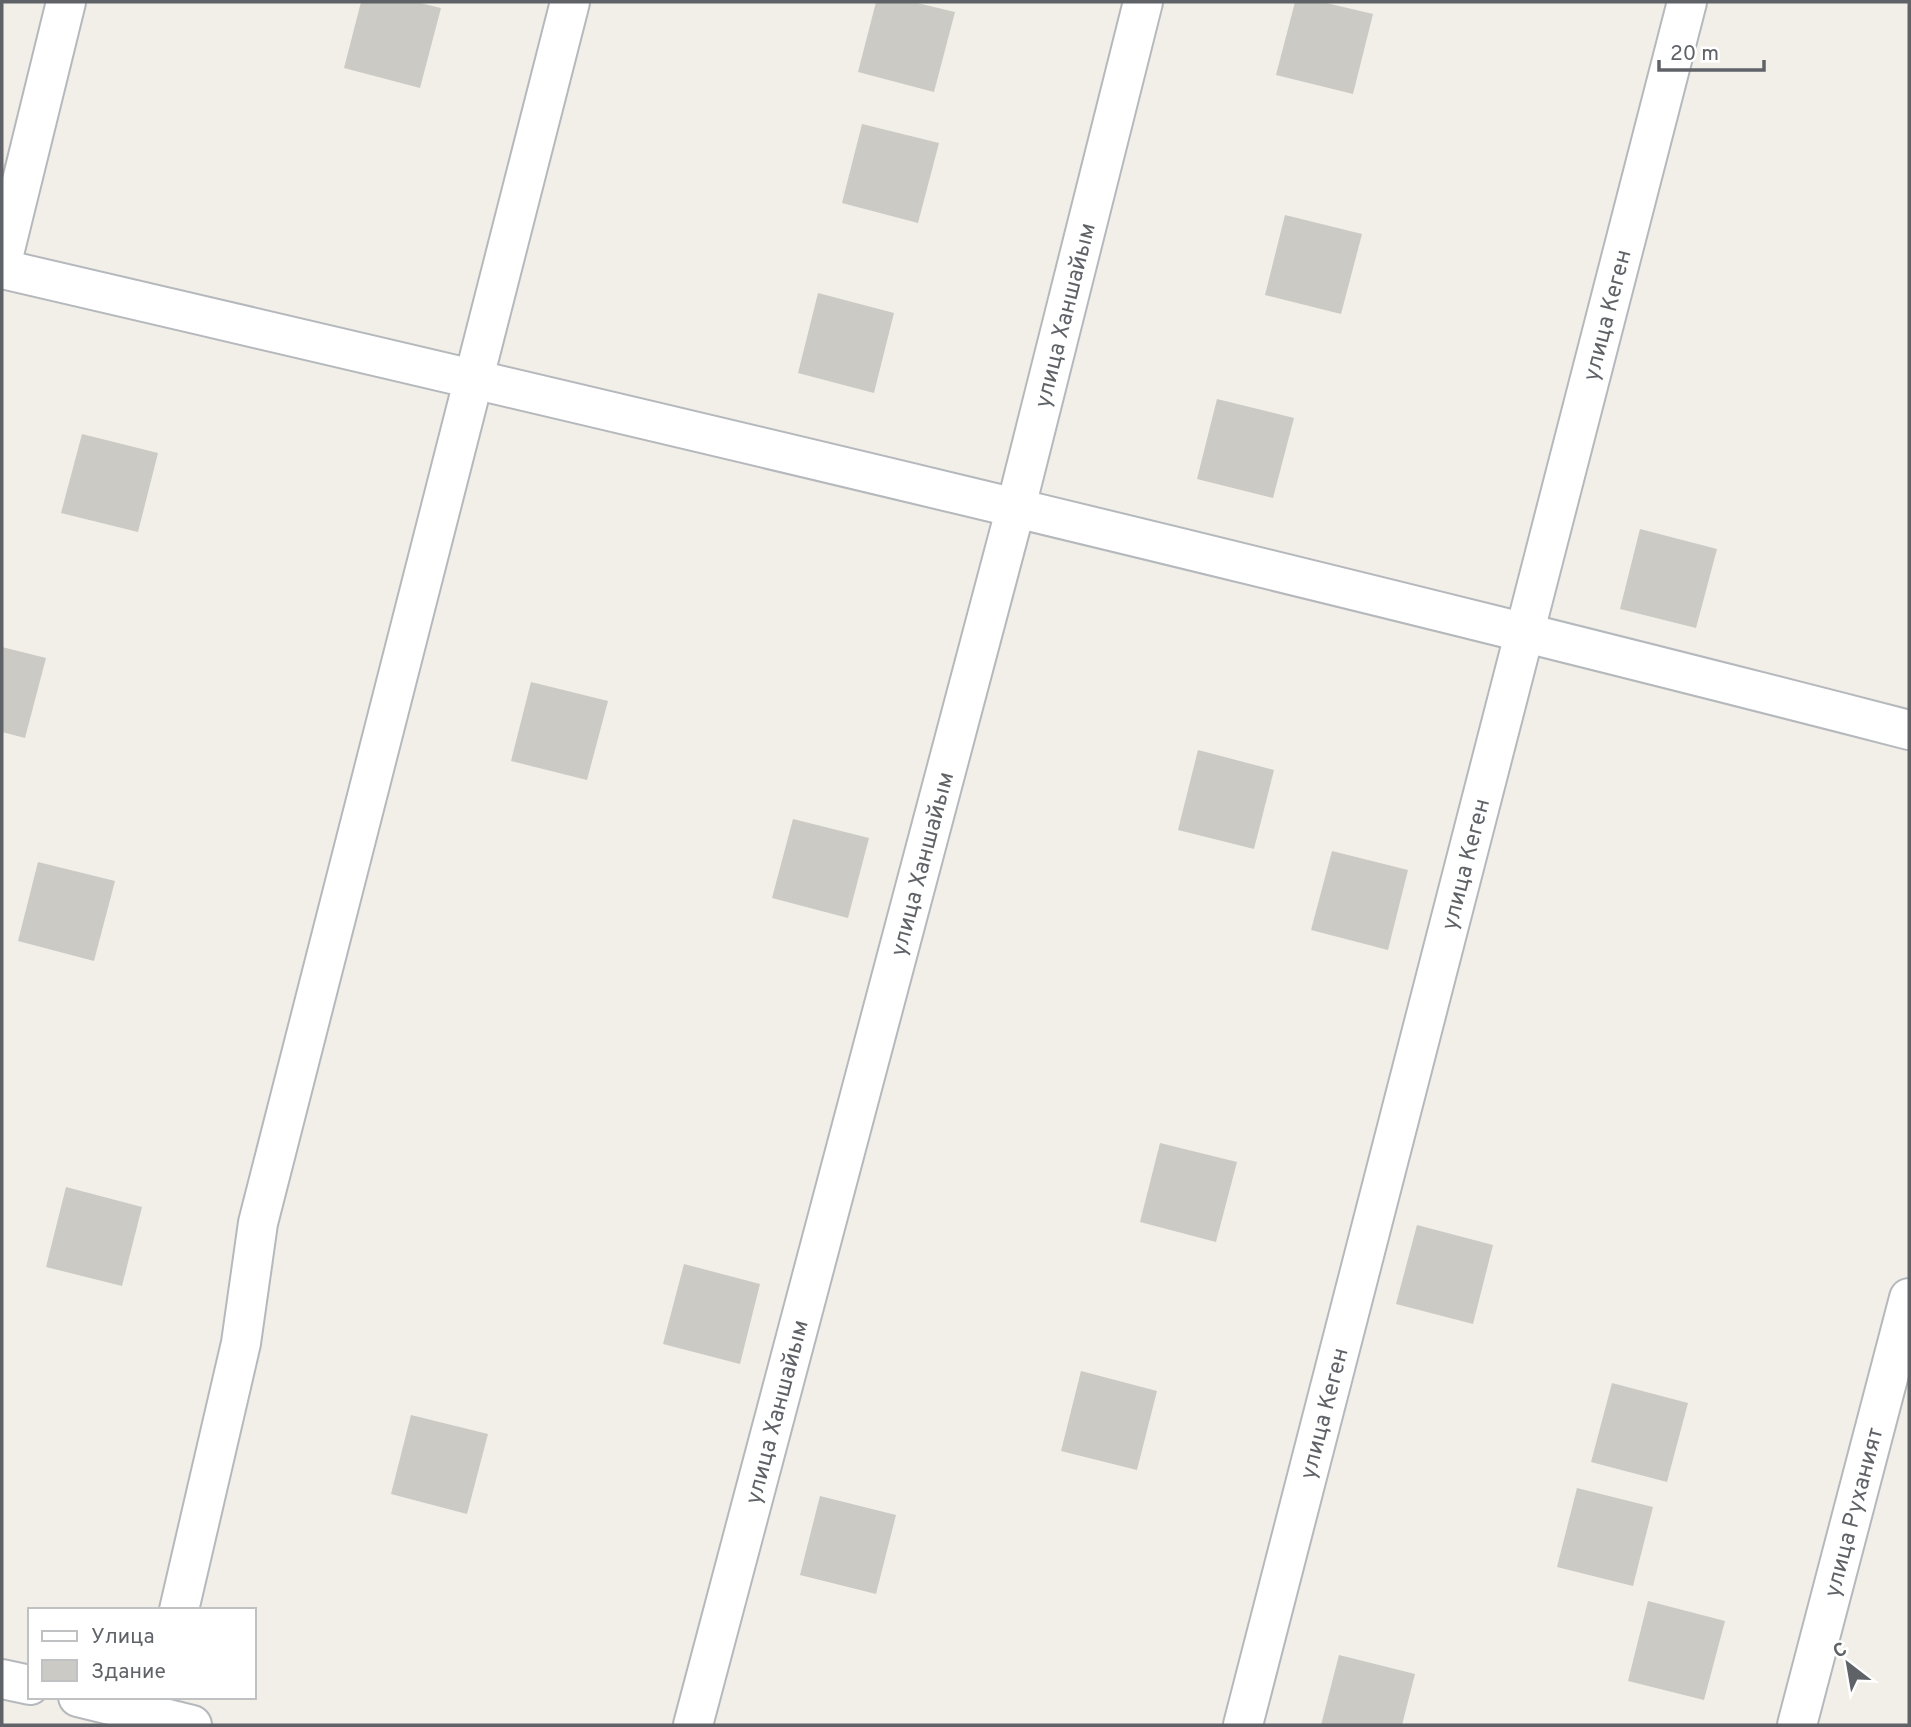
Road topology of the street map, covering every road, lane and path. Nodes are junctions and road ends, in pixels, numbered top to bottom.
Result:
1 (66, 2) edge
2 (570, 2) edge
3 (1143, 2) edge
4 (1687, 2) edge
5 (2, 262) edge
6 (2, 269) edge
7 (473, 378) junction
8 (1016, 507) junction
9 (1525, 631) junction
10 (1909, 730) edge
11 (1909, 1297) edge
12 (179, 1608) edge
13 (2, 1679) edge
14 (28, 1685) edge
15 (88, 1699) edge
16 (155, 1713) edge
17 (192, 1725) edge
18 (693, 1725) edge
19 (1244, 1725) edge
20 (1797, 1725) edge

1 - 5 street
2 - 7 street
3 - 8 street, улица Ханшайым
4 - 9 street, улица Кеген
6 - 7 street
7 - 8 street
7 - 12 street
8 - 9 street
8 - 18 street, улица Ханшайым
9 - 10 street
9 - 19 street, улица Кеген
11 - 20 street, улица Руханият
13 - 14 street
15 - 16 street
16 - 17 street

